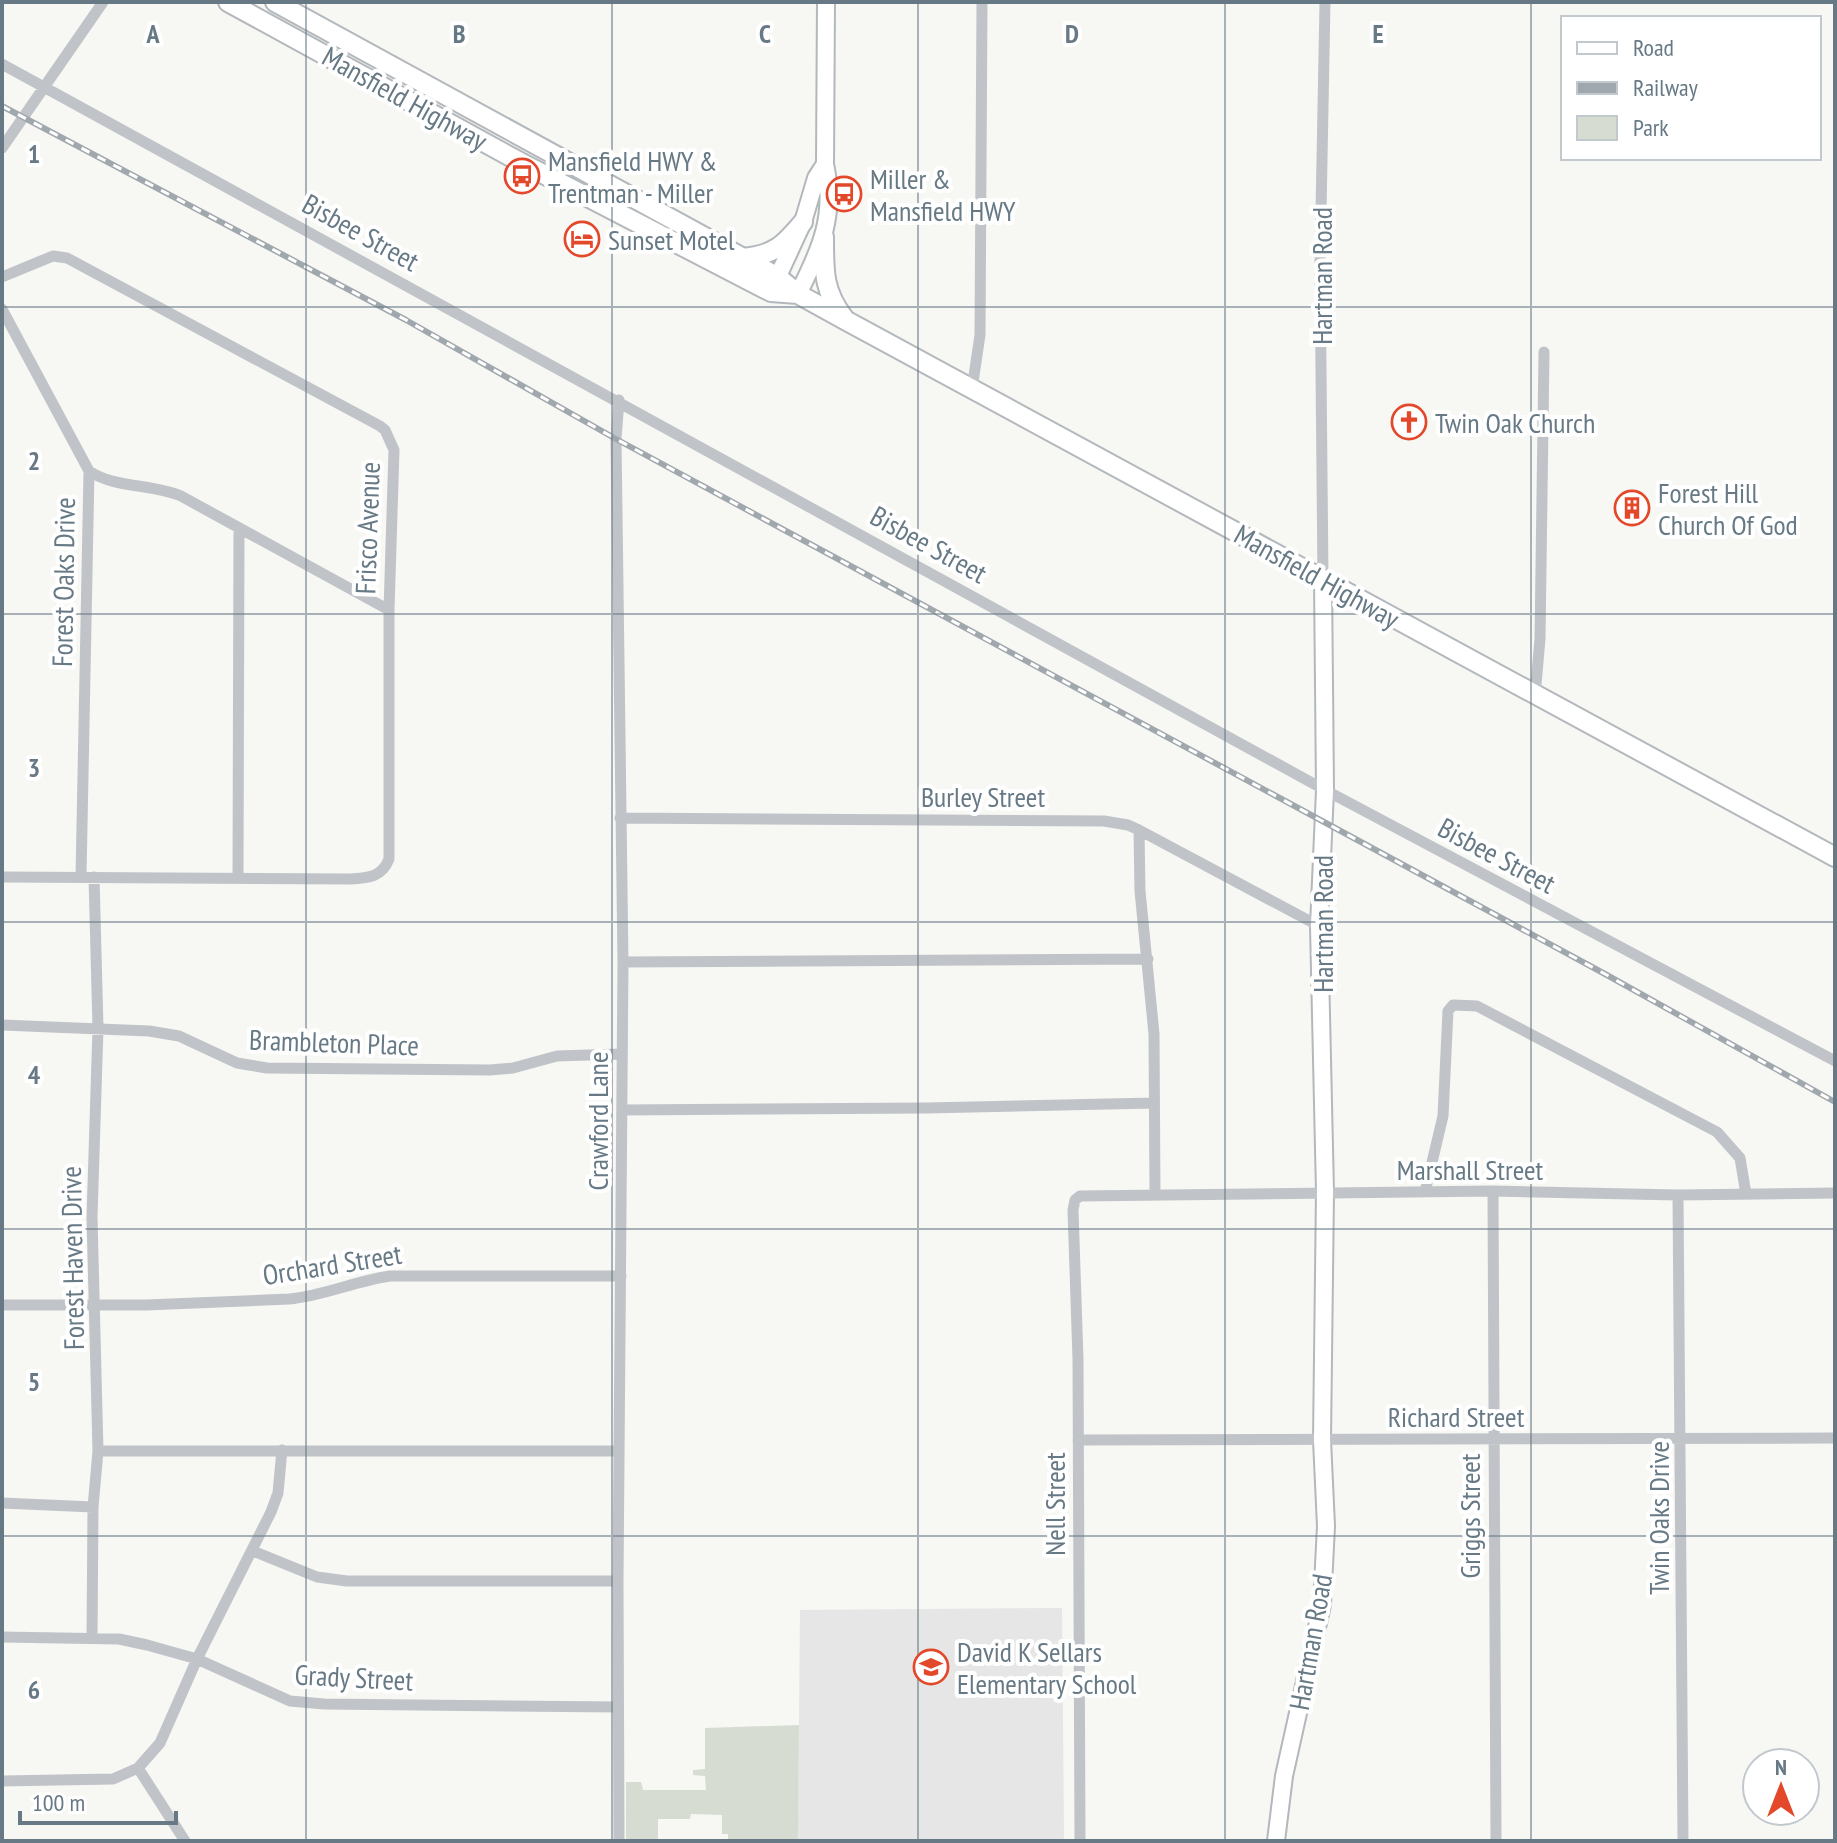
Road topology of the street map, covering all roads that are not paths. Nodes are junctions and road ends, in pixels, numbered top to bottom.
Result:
1 (103, 2) edge
2 (228, 2) edge
3 (275, 2) edge
4 (826, 2) edge
5 (982, 2) edge
6 (1325, 2) edge
7 (2, 64) edge
8 (45, 87) junction
9 (531, 143) junction
10 (2, 148) edge
11 (520, 162) junction
12 (825, 164) junction
13 (803, 222) junction
14 (824, 237) junction
15 (742, 258) junction
16 (2, 277) edge
17 (774, 285) junction
18 (798, 294) junction
19 (2, 309) edge
20 (845, 320) junction
21 (1544, 352) dead end
22 (972, 389) junction
23 (619, 400) junction
24 (89, 471) junction
25 (239, 528) junction
26 (1323, 579) junction
27 (389, 610) junction
28 (1535, 696) junction
29 (1325, 790) junction
30 (620, 818) junction
31 (1139, 830) junction
32 (1835, 857) edge
33 (2, 877) edge
34 (81, 877) junction
35 (94, 877) junction
36 (238, 877) junction
37 (1319, 926) junction
38 (1148, 959) junction
39 (623, 962) junction
40 (2, 1025) edge
41 (98, 1028) junction
42 (621, 1054) junction
43 (1835, 1061) edge
44 (1154, 1103) junction
45 (622, 1110) junction
46 (1493, 1191) junction
47 (1325, 1192) junction
48 (1425, 1192) junction
49 (1835, 1193) edge
50 (1746, 1194) junction
51 (1155, 1195) junction
52 (1678, 1195) junction
53 (1106, 1196) joint
54 (621, 1276) junction
55 (2, 1305) edge
56 (94, 1305) junction
57 (1835, 1438) edge
58 (1682, 1439) junction
59 (1078, 1440) junction
60 (1322, 1440) junction
61 (1493, 1440) junction
62 (282, 1450) junction
63 (98, 1451) junction
64 (619, 1451) junction
65 (2, 1503) edge
66 (93, 1507) junction
67 (253, 1551) junction
68 (618, 1581) junction
69 (2, 1637) edge
70 (92, 1638) junction
71 (197, 1659) junction
72 (618, 1707) junction
73 (138, 1768) junction
74 (2, 1781) edge
75 (185, 1841) edge
76 (619, 1841) edge
77 (1080, 1841) edge
78 (1276, 1841) edge
79 (1496, 1841) edge
80 (1683, 1841) edge

1 - 8 street
2 - 11 main road, Mansfield Highway
3 - 9 main road, Mansfield Highway
4 - 12 street
5 - 22 street
6 - 26 street, Hartman Road
7 - 8 street, Bisbee Street
8 - 10 street
8 - 23 street, Bisbee Street
9 - 11 main road
9 - 15 main road, Mansfield Highway
11 - 17 main road, Mansfield Highway
12 - 13 street
12 - 14 street
13 - 15 main road
13 - 17 street
14 - 18 street
14 - 20 main road
15 - 17 main road, Mansfield Highway
16 - 27 street, Frisco Avenue
17 - 18 main road, Mansfield Highway
18 - 20 main road, Mansfield Highway
19 - 24 street, Forest Oaks Drive
20 - 22 main road, Mansfield Highway
21 - 28 street
22 - 26 main road, Mansfield Highway
23 - 29 street, Bisbee Street
23 - 30 street, Crawford Lane
24 - 25 street
24 - 34 street, Forest Oaks Drive
25 - 27 street
25 - 36 street
26 - 28 main road, Mansfield Highway
26 - 29 street, Hartman Road
27 - 36 street, Frisco Avenue
28 - 32 main road, Mansfield Highway
29 - 37 street, Hartman Road
29 - 43 street, Bisbee Street
30 - 31 street, Burley Street
30 - 39 street, Crawford Lane
31 - 37 street, Burley Street
31 - 38 street
33 - 34 street
34 - 35 street
35 - 36 street
35 - 41 street, Forest Haven Drive
37 - 47 street, Hartman Road
38 - 39 street
38 - 44 street
39 - 42 street, Crawford Lane
40 - 41 street, Brambleton Place
41 - 42 street, Brambleton Place
41 - 56 street, Forest Haven Drive
42 - 45 street, Crawford Lane
44 - 45 street
44 - 51 street
45 - 54 street, Crawford Lane
46 - 48 street, Marshall Street
46 - 52 street, Marshall Street
46 - 61 street, Griggs Street
47 - 48 street, Marshall Street
47 - 51 street, Marshall Street
47 - 60 street, Hartman Road
48 - 50 street
49 - 50 street, Marshall Street
50 - 52 street, Marshall Street
51 - 53 street, Marshall Street
52 - 58 street, Twin Oaks Drive
53 - 59 street, Nell Street
54 - 56 street, Orchard Street
54 - 64 street, Crawford Lane
55 - 56 street, Orchard Street
56 - 63 street, Forest Haven Drive
57 - 58 street, Richard Street
58 - 61 street, Richard Street
58 - 80 street, Twin Oaks Drive
59 - 60 street, Richard Street
59 - 77 street, Nell Street
60 - 61 street, Richard Street
60 - 78 street, Hartman Road
61 - 79 street, Griggs Street
62 - 63 street
62 - 64 street
62 - 67 street
63 - 66 street, Forest Haven Drive
64 - 68 street, Crawford Lane
65 - 66 street
66 - 70 street, Forest Haven Drive
67 - 68 street
67 - 71 street
68 - 72 street, Crawford Lane
69 - 70 street, Grady Street
70 - 71 street, Grady Street
71 - 72 street, Grady Street
71 - 73 street
72 - 76 street, Crawford Lane
73 - 74 street
73 - 75 street

